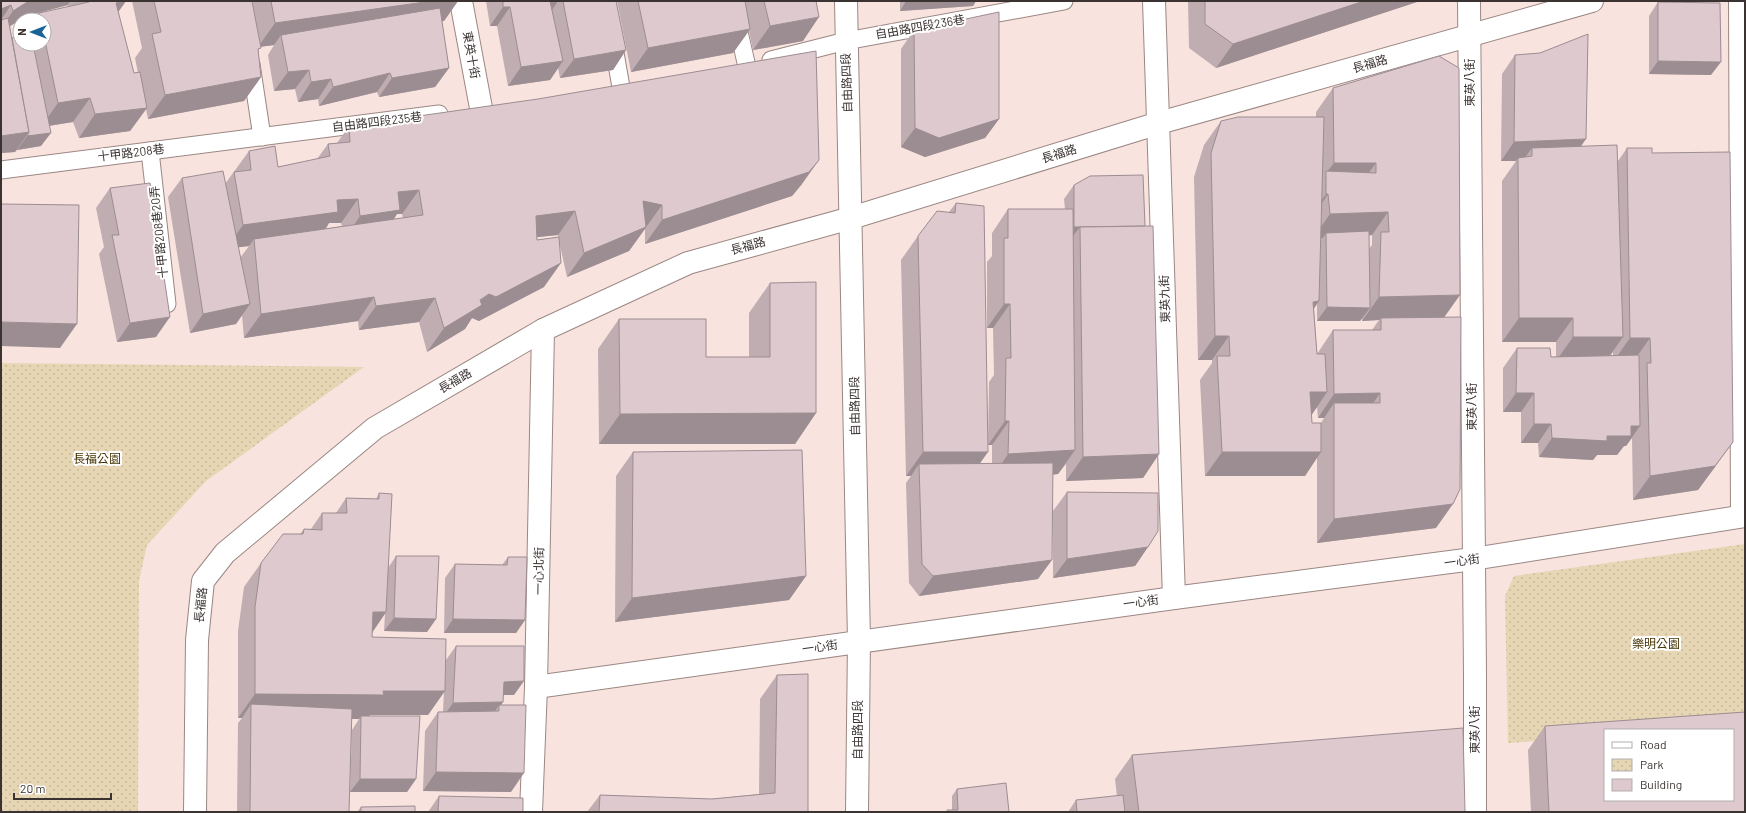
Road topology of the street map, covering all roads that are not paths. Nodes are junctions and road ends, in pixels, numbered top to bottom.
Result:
1 (461, 1) edge
2 (606, 1) edge
3 (732, 1) edge
4 (846, 1) edge
5 (1064, 1) edge
6 (1154, 1) edge
7 (1469, 1) edge
8 (1592, 1) edge
9 (1740, 1) edge
10 (1469, 36) junction
11 (846, 41) junction
12 (249, 46) edge
13 (622, 92) edge
14 (475, 109) joint
15 (1159, 122) junction
16 (262, 137) junction
17 (150, 151) junction
18 (1, 170) edge
19 (851, 218) junction
20 (168, 314) edge
21 (543, 330) junction
22 (1744, 516) edge
23 (1473, 560) junction
24 (1174, 598) junction
25 (859, 641) junction
26 (536, 687) junction
27 (195, 812) edge
28 (531, 812) edge
29 (857, 812) edge
30 (1475, 812) edge

1 - 14 street, 東英十街
2 - 13 lane
3 - 11 lane
4 - 11 street, 自由路四段
5 - 11 lane, 自由路四段236巷
6 - 15 street, 東英九街
7 - 10 street, 東英八街
8 - 10 street, 長福路
9 - 22 street
10 - 15 street, 長福路
10 - 23 street, 東英八街
11 - 19 street, 自由路四段
12 - 16 lane
14 - 16 lane, 自由路四段235巷
15 - 19 street, 長福路
15 - 24 street, 東英九街
16 - 17 lane, 十甲路208巷
17 - 18 lane, 十甲路208巷
17 - 20 lane, 十甲路208巷20弄
19 - 21 street, 長福路
19 - 25 street, 自由路四段
21 - 26 street, 一心北街
21 - 27 street, 長福路
22 - 23 street, 一心街
23 - 24 street, 一心街
23 - 30 street, 東英八街
24 - 25 street, 一心街
25 - 26 street, 一心街
25 - 29 street, 自由路四段
26 - 28 street, 一心北街

